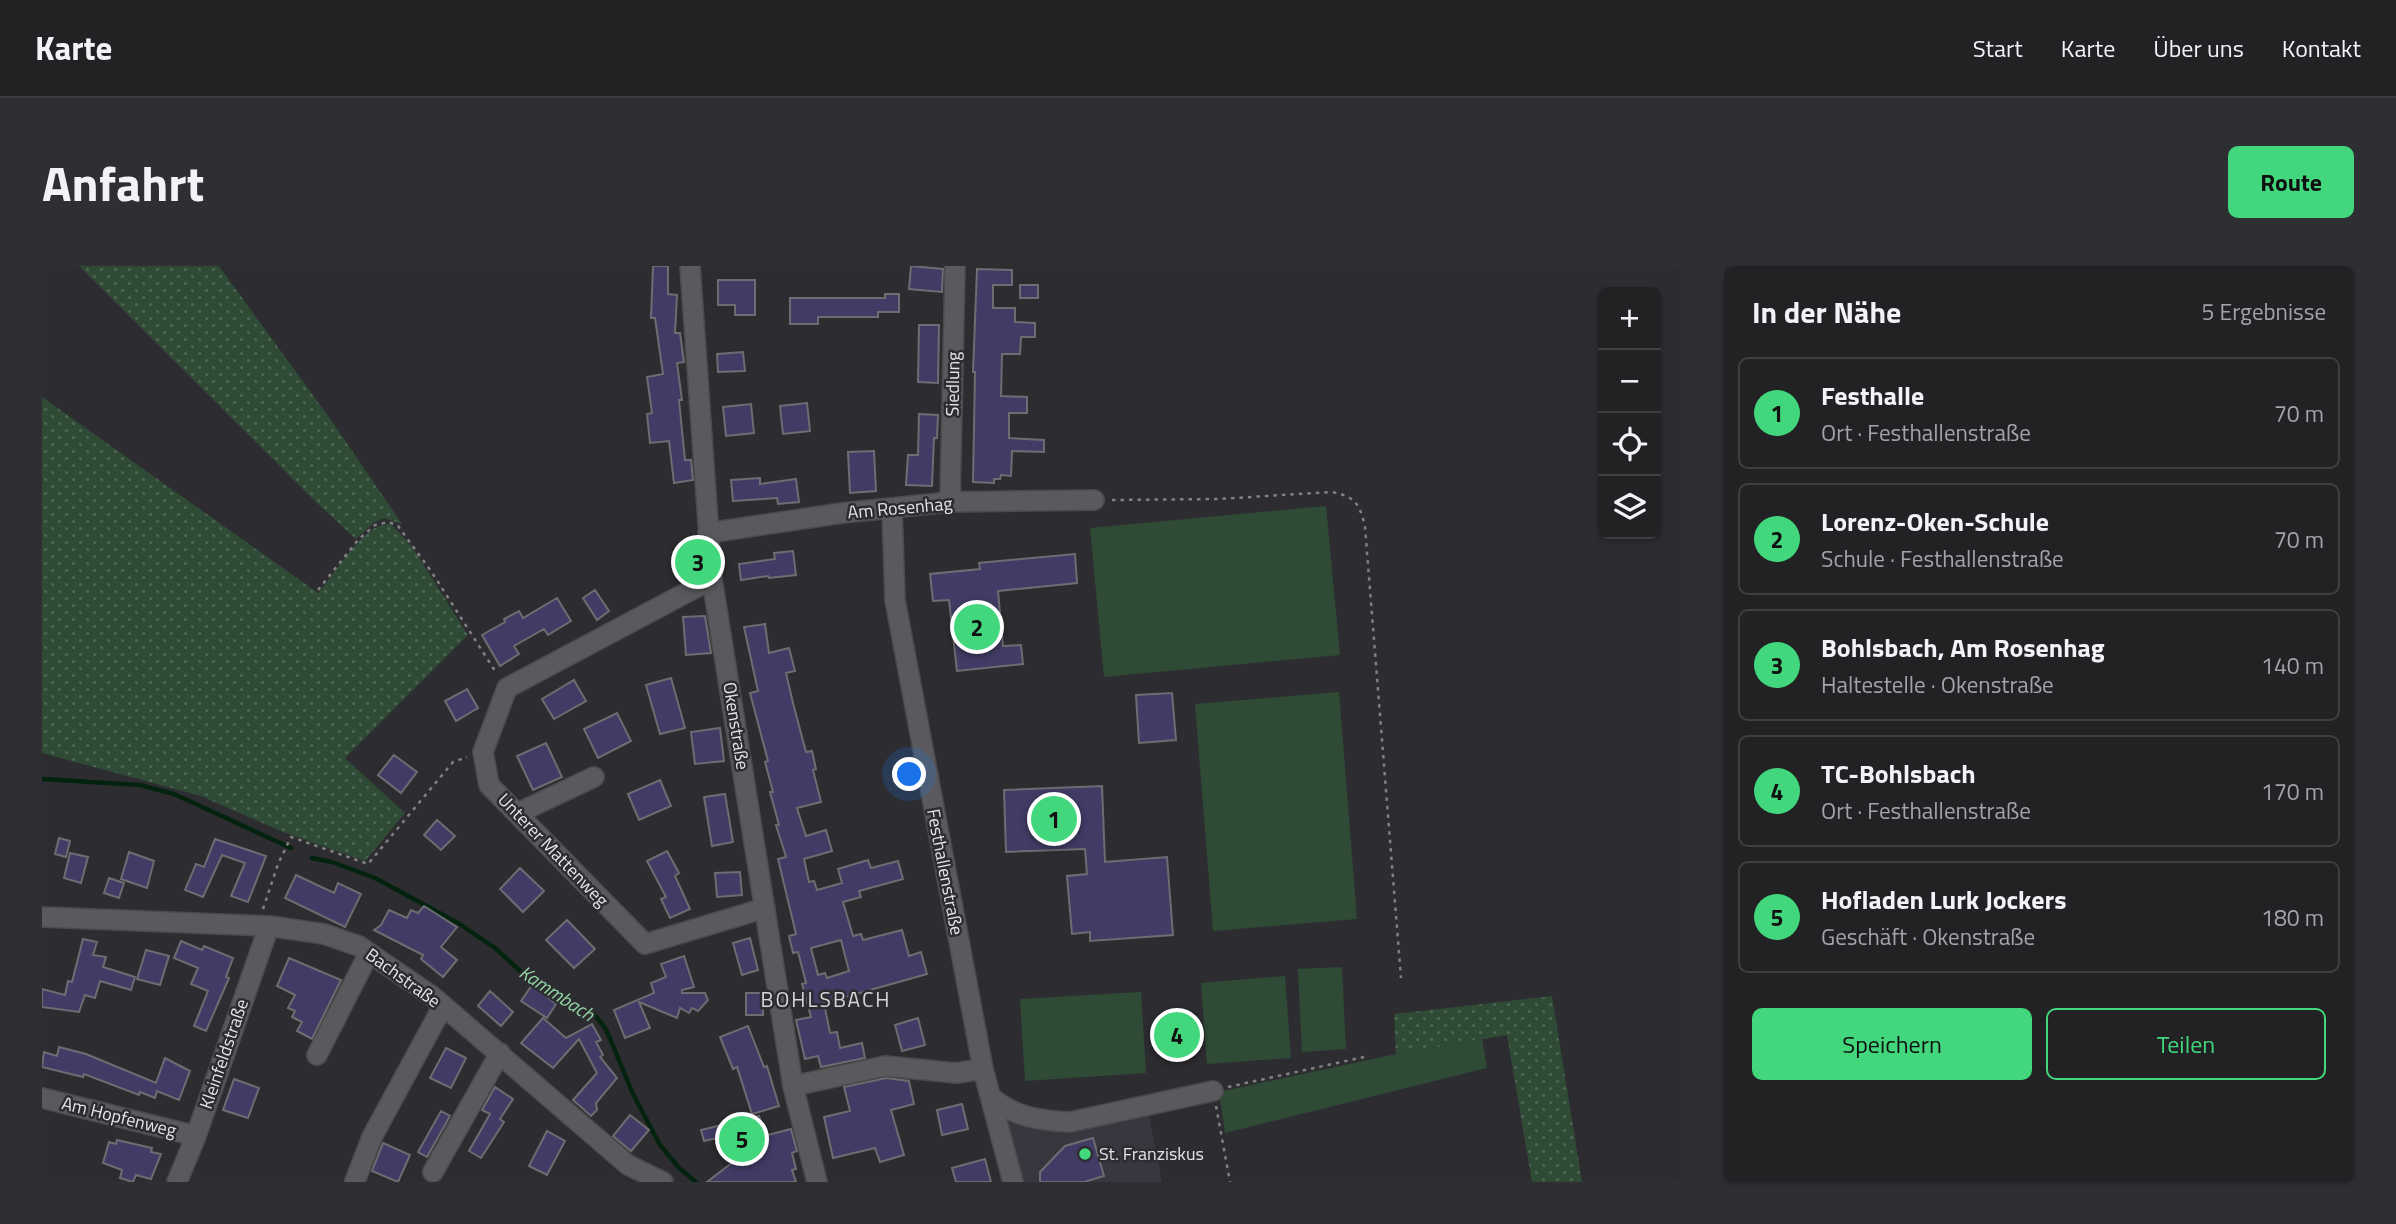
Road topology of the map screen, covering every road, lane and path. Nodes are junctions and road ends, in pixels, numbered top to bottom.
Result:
1 (690, 266) edge
2 (955, 266) edge
3 (1094, 500) joint
4 (950, 502) junction
5 (892, 509) junction
6 (708, 533) junction
7 (712, 579) junction
8 (318, 590) dead end
9 (507, 688) junction
10 (483, 752) junction
11 (594, 777) dead end
12 (518, 813) junction
13 (765, 908) junction
14 (42, 917) edge
15 (263, 926) junction
16 (369, 953) junction
17 (1401, 978) dead end
18 (443, 1006) junction
19 (500, 1053) junction
20 (317, 1055) dead end
21 (1364, 1058) dead end
22 (983, 1069) junction
23 (793, 1086) junction
24 (1213, 1091) junction
25 (991, 1097) junction
26 (42, 1098) edge
27 (196, 1136) junction
28 (433, 1172) dead end
29 (355, 1181) edge
30 (177, 1182) edge
31 (663, 1182) edge
32 (817, 1182) edge
33 (1013, 1182) edge
34 (1230, 1182) edge

1 - 6 street, Okenstraße
2 - 4 street, Siedlung
3 - 4 street, Am Rosenhag
3 - 17 path
4 - 5 street, Am Rosenhag
5 - 6 street, Am Rosenhag
5 - 22 street, Festhallenstraße
6 - 7 street, Okenstraße
7 - 9 street
7 - 13 street, Okenstraße
8 - 9 path
9 - 10 street
10 - 12 street, Unterer Mattenweg
10 - 15 path
11 - 12 street
12 - 13 street, Unterer Mattenweg
13 - 23 street, Okenstraße
14 - 15 street, Bachstraße
15 - 16 street, Bachstraße
15 - 27 street, Kleinfeldstraße
16 - 18 street, Bachstraße
16 - 20 street
18 - 19 street, Bachstraße
18 - 29 street
19 - 28 street
19 - 31 street, Bachstraße
21 - 24 path
22 - 23 street
22 - 25 street, Festhallenstraße
23 - 32 street, Okenstraße
24 - 25 street
24 - 34 path
25 - 33 street, Festhallenstraße
26 - 27 street, Am Hopfenweg
27 - 30 street, Kleinfeldstraße

